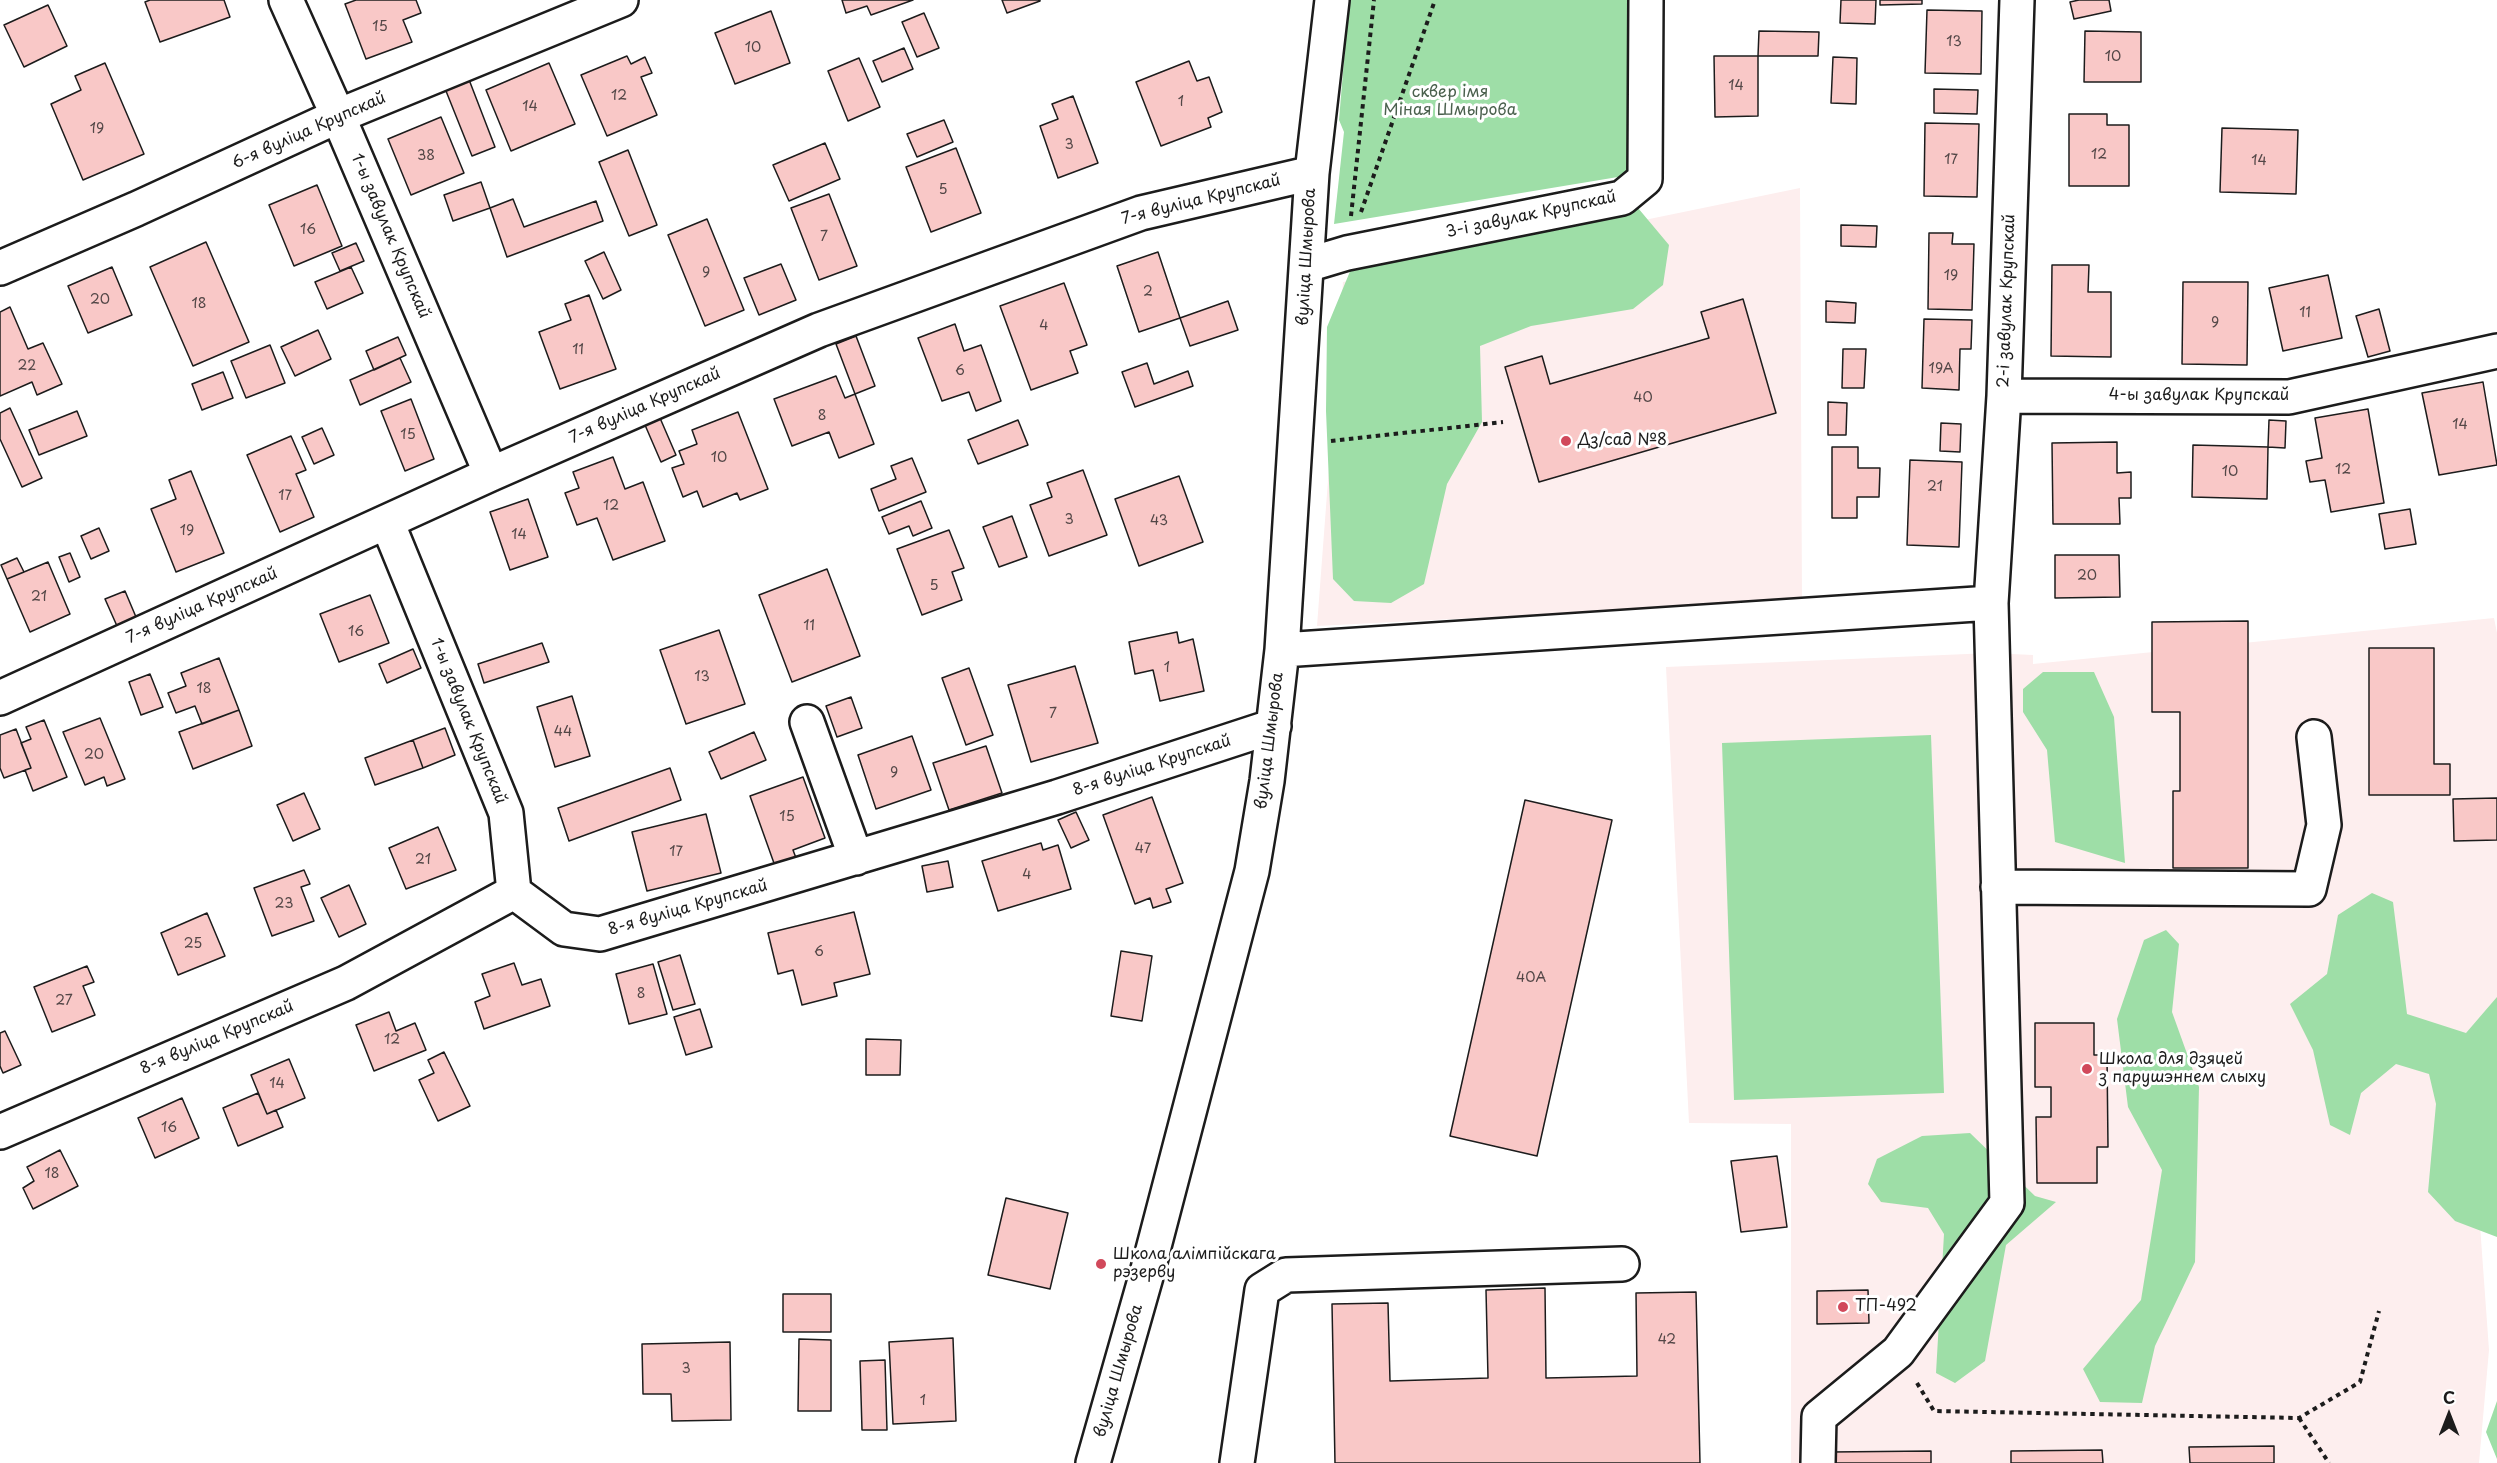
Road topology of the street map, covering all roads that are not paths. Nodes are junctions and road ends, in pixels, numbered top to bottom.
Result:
1 (286, 0) edge
2 (621, 0) edge
3 (1332, 0) edge
4 (1646, 0) edge
5 (2017, 0) edge
6 (338, 116) junction
7 (1312, 173) junction
8 (1307, 265) junction
9 (0, 268) edge
10 (2497, 351) edge
11 (2004, 396) junction
12 (491, 474) junction
13 (387, 522) junction
14 (1990, 603) junction
15 (1282, 650) junction
16 (0, 698) edge
17 (807, 722) dead end
18 (1274, 726) junction
19 (2314, 737) dead end
20 (856, 858) junction
21 (1998, 887) junction
22 (514, 892) junction
23 (0, 1132) edge
24 (1622, 1264) dead end
25 (1093, 1463) edge
26 (1237, 1463) edge
27 (1818, 1463) edge

1 - 6 street, 1-ы завулак Крупскай
2 - 6 street, 6-я вуліца Крупскай
3 - 7 street, вуліца Шмырова
4 - 8 street, 3-і завулак Крупскай
5 - 11 street, 2-і завулак Крупскай
6 - 9 street, 6-я вуліца Крупскай
6 - 12 street, 1-ы завулак Крупскай
7 - 8 street, вуліца Шмырова
7 - 12 street, 7-я вуліца Крупскай
8 - 15 street, вуліца Шмырова
10 - 11 street, 4-ы завулак Крупскай
11 - 14 street, 2-і завулак Крупскай
12 - 13 street, 7-я вуліца Крупскай
13 - 16 street, 7-я вуліца Крупскай
13 - 22 street, 1-ы завулак Крупскай
14 - 15 street
14 - 21 street, 2-і завулак Крупскай
15 - 18 street, вуліца Шмырова
17 - 20 street
18 - 20 street, 8-я вуліца Крупскай
18 - 25 street, вуліца Шмырова
19 - 21 street
20 - 22 street, 8-я вуліца Крупскай
21 - 27 street, 2-і завулак Крупскай
22 - 23 street, 8-я вуліца Крупскай
24 - 26 street

